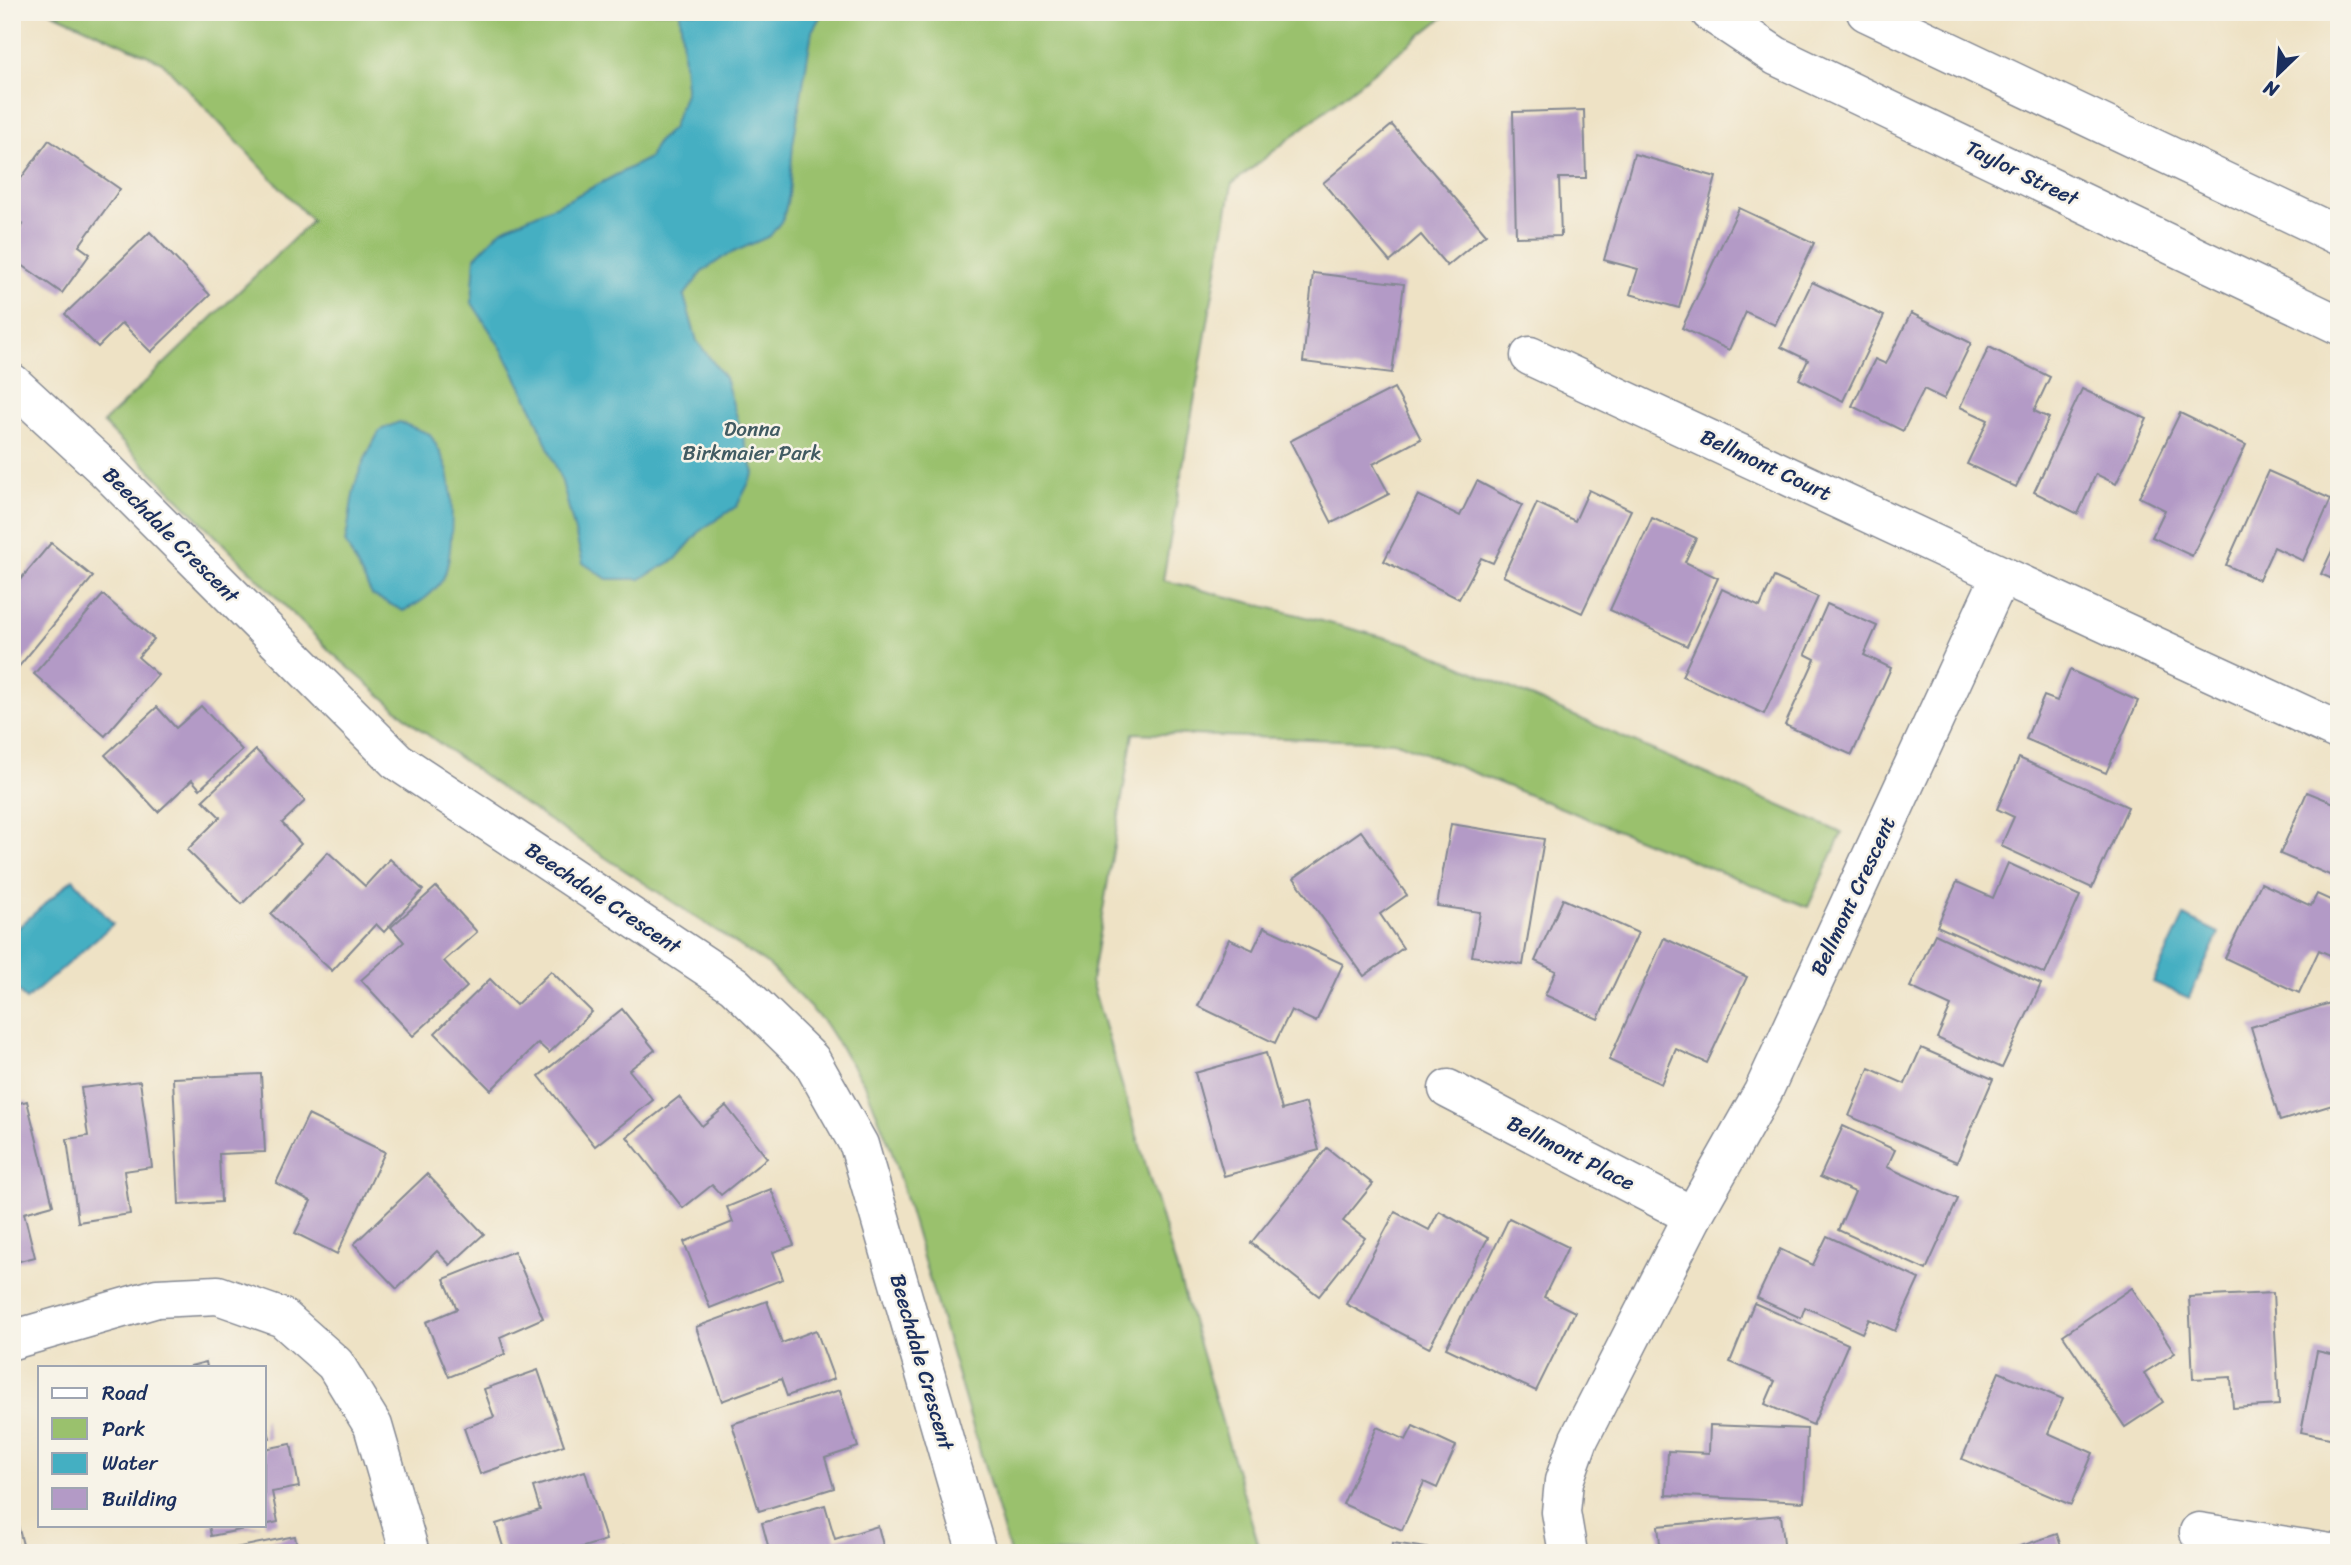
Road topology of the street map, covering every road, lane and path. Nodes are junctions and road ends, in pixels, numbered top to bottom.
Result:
1 (1710, 12) edge
2 (1866, 12) edge
3 (2339, 236) edge
4 (2339, 325) edge
5 (1530, 356) dead end
6 (12, 383) edge
7 (2001, 575) junction
8 (2339, 731) edge
9 (1448, 1089) dead end
10 (1693, 1216) junction
11 (12, 1340) edge
12 (2199, 1532) dead end
13 (410, 1553) edge
14 (977, 1553) edge
15 (1568, 1553) edge
16 (2330, 1553) edge

1 - 4 street, Taylor Street
2 - 3 street
5 - 7 street, Bellmont Court
6 - 14 street, Beechdale Crescent
7 - 8 street
7 - 10 street, Bellmont Crescent
9 - 10 street, Bellmont Place
10 - 15 street, Bellmont Crescent
11 - 13 street
12 - 16 street

